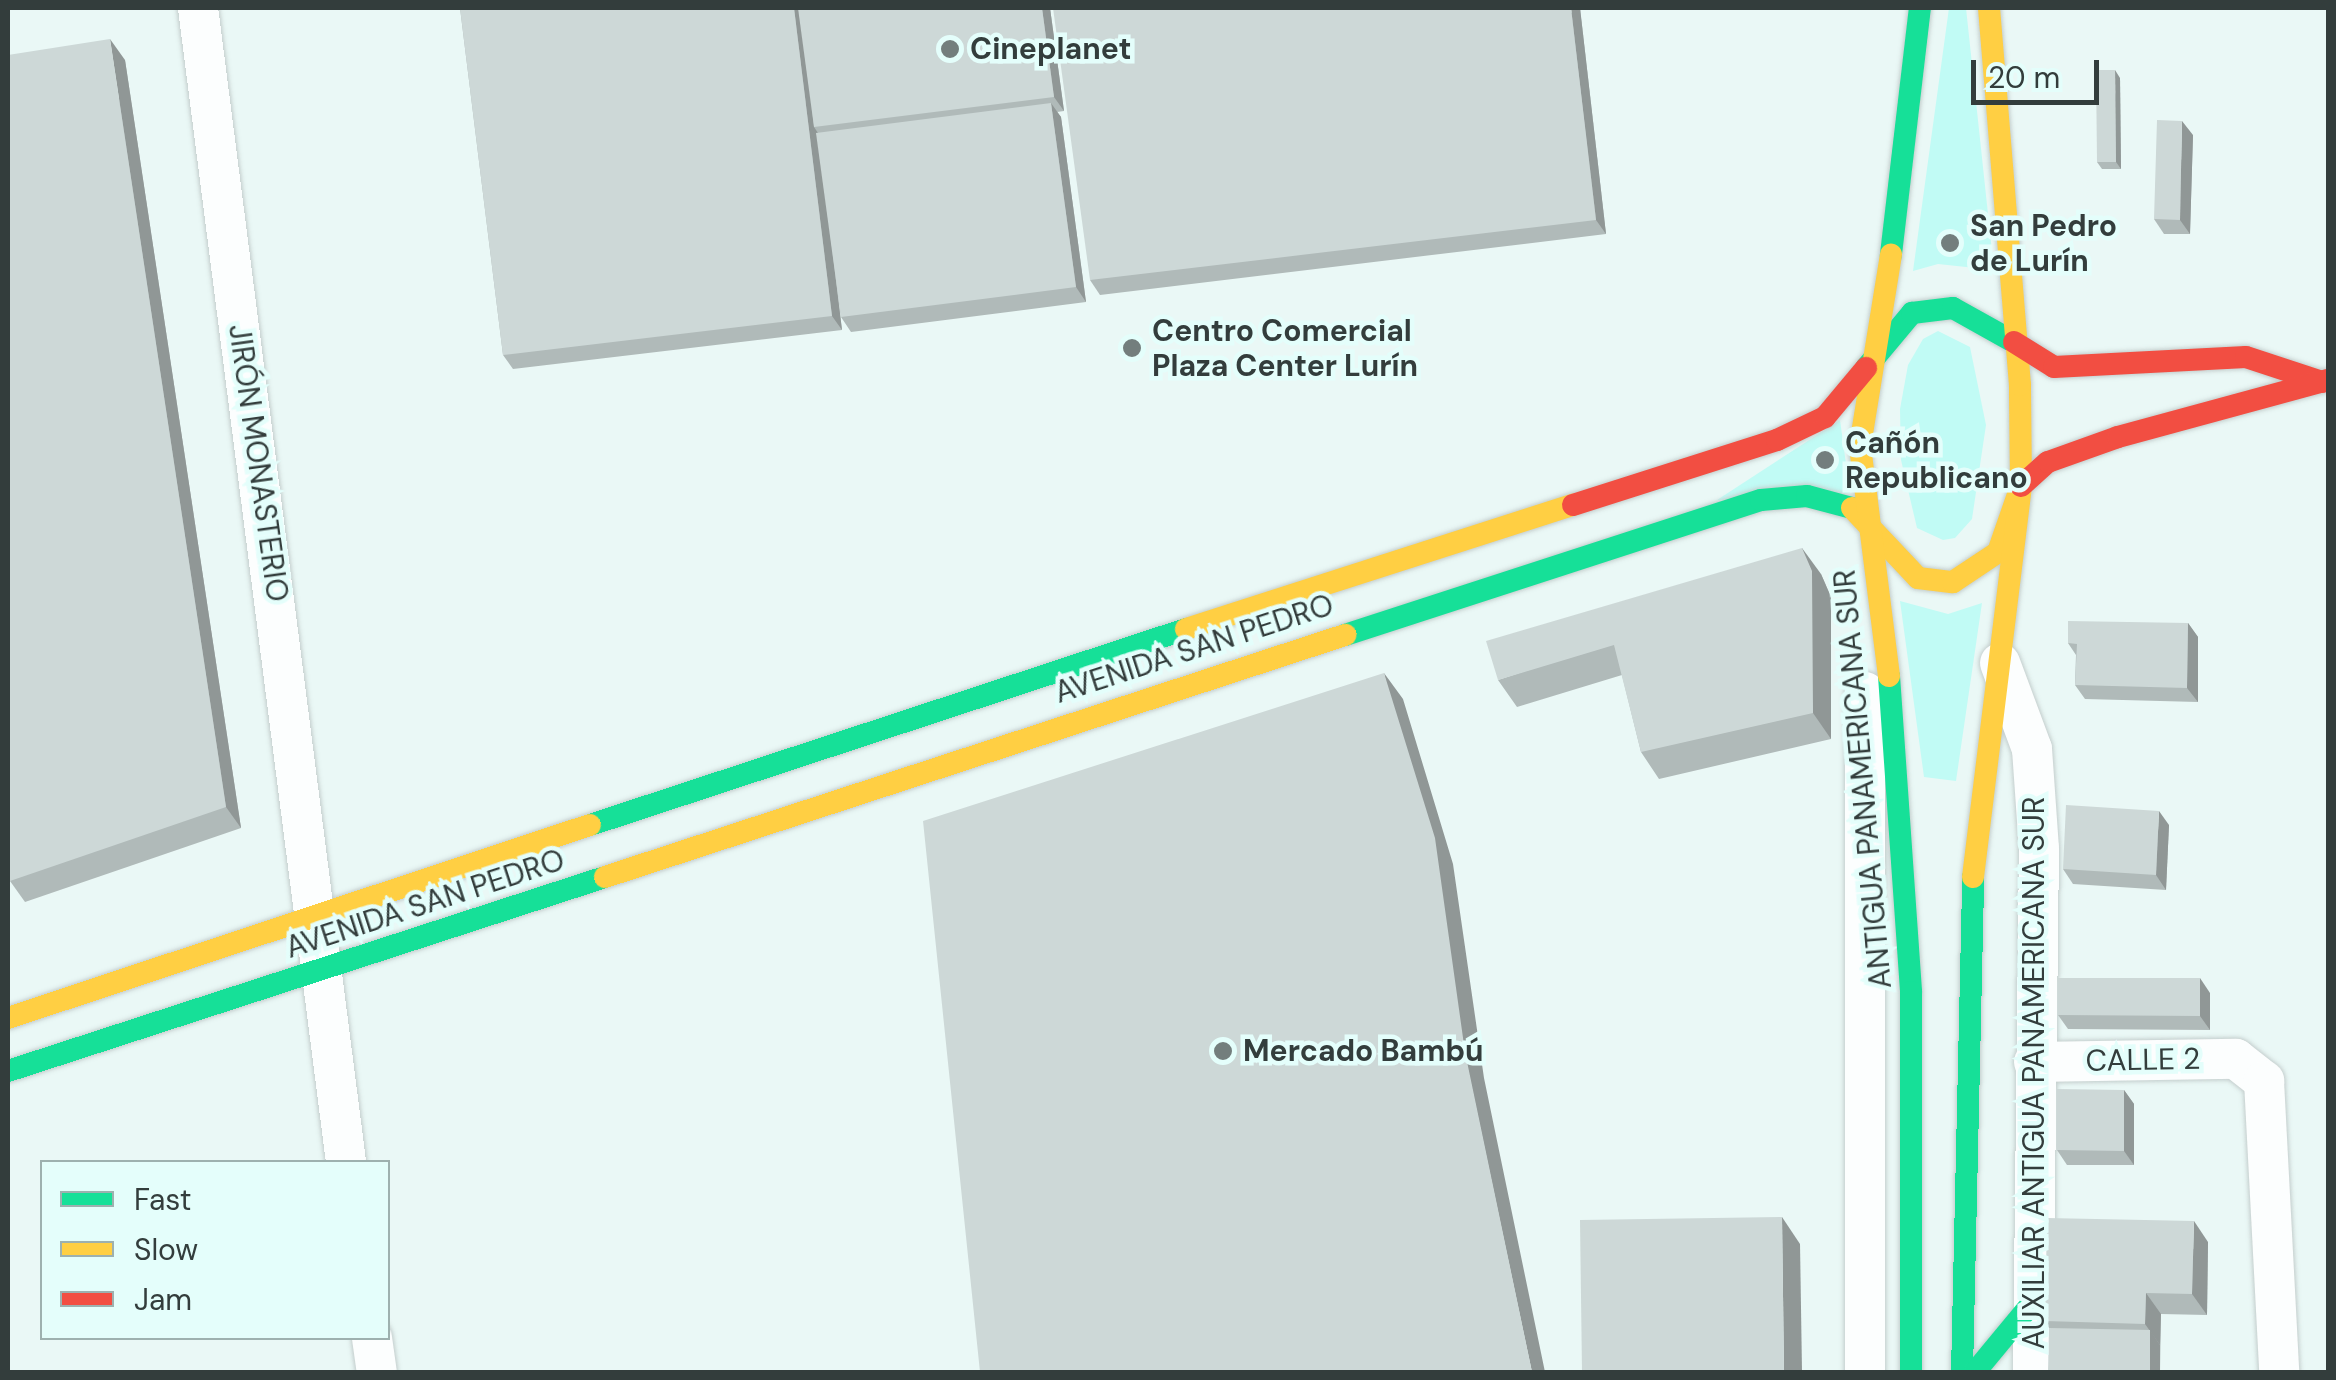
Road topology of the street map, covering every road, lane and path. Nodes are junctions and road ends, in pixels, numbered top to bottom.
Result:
1 (198, 8) edge
2 (1920, 8) edge
3 (1989, 8) edge
4 (2014, 342) junction
5 (1880, 348) junction
6 (2325, 380) edge
7 (2021, 486) junction
8 (1870, 524) junction
9 (1884, 602) junction
10 (1998, 660) junction
11 (318, 918) junction
12 (318, 972) junction
13 (8, 1018) edge
14 (2034, 1062) junction
15 (8, 1072) edge
16 (346, 1160) edge
17 (2033, 1302) junction
18 (372, 1340) edge
19 (377, 1372) edge
20 (1865, 1372) edge
21 (1911, 1372) edge
22 (1962, 1372) edge
23 (1975, 1372) edge
24 (2033, 1372) edge
25 (2279, 1372) edge

1 - 11 street, JIRÓN MONASTERIO
2 - 5 main road, ANTIGUA PANAMERICANA SUR
3 - 4 main road
4 - 5 main road, AVENIDA SAN PEDRO
4 - 6 main road, AVENIDA SAN PEDRO
4 - 7 main road
5 - 8 main road, ANTIGUA PANAMERICANA SUR
5 - 11 main road, AVENIDA SAN PEDRO
6 - 7 main road, AVENIDA SAN PEDRO
7 - 8 main road, AVENIDA SAN PEDRO
7 - 10 main road
8 - 9 main road, ANTIGUA PANAMERICANA SUR
8 - 12 main road, AVENIDA SAN PEDRO
9 - 20 street
9 - 21 main road, ANTIGUA PANAMERICANA SUR
10 - 14 street, AUXILIAR ANTIGUA PANAMERICANA SUR
10 - 22 main road
11 - 12 street, JIRÓN MONASTERIO
11 - 13 main road, AVENIDA SAN PEDRO
12 - 15 main road, AVENIDA SAN PEDRO
12 - 16 street, JIRÓN MONASTERIO
14 - 17 street, AUXILIAR ANTIGUA PANAMERICANA SUR
14 - 25 street, CALLE 2
17 - 23 main road
17 - 24 street, AUXILIAR ANTIGUA PANAMERICANA SUR
18 - 19 street

